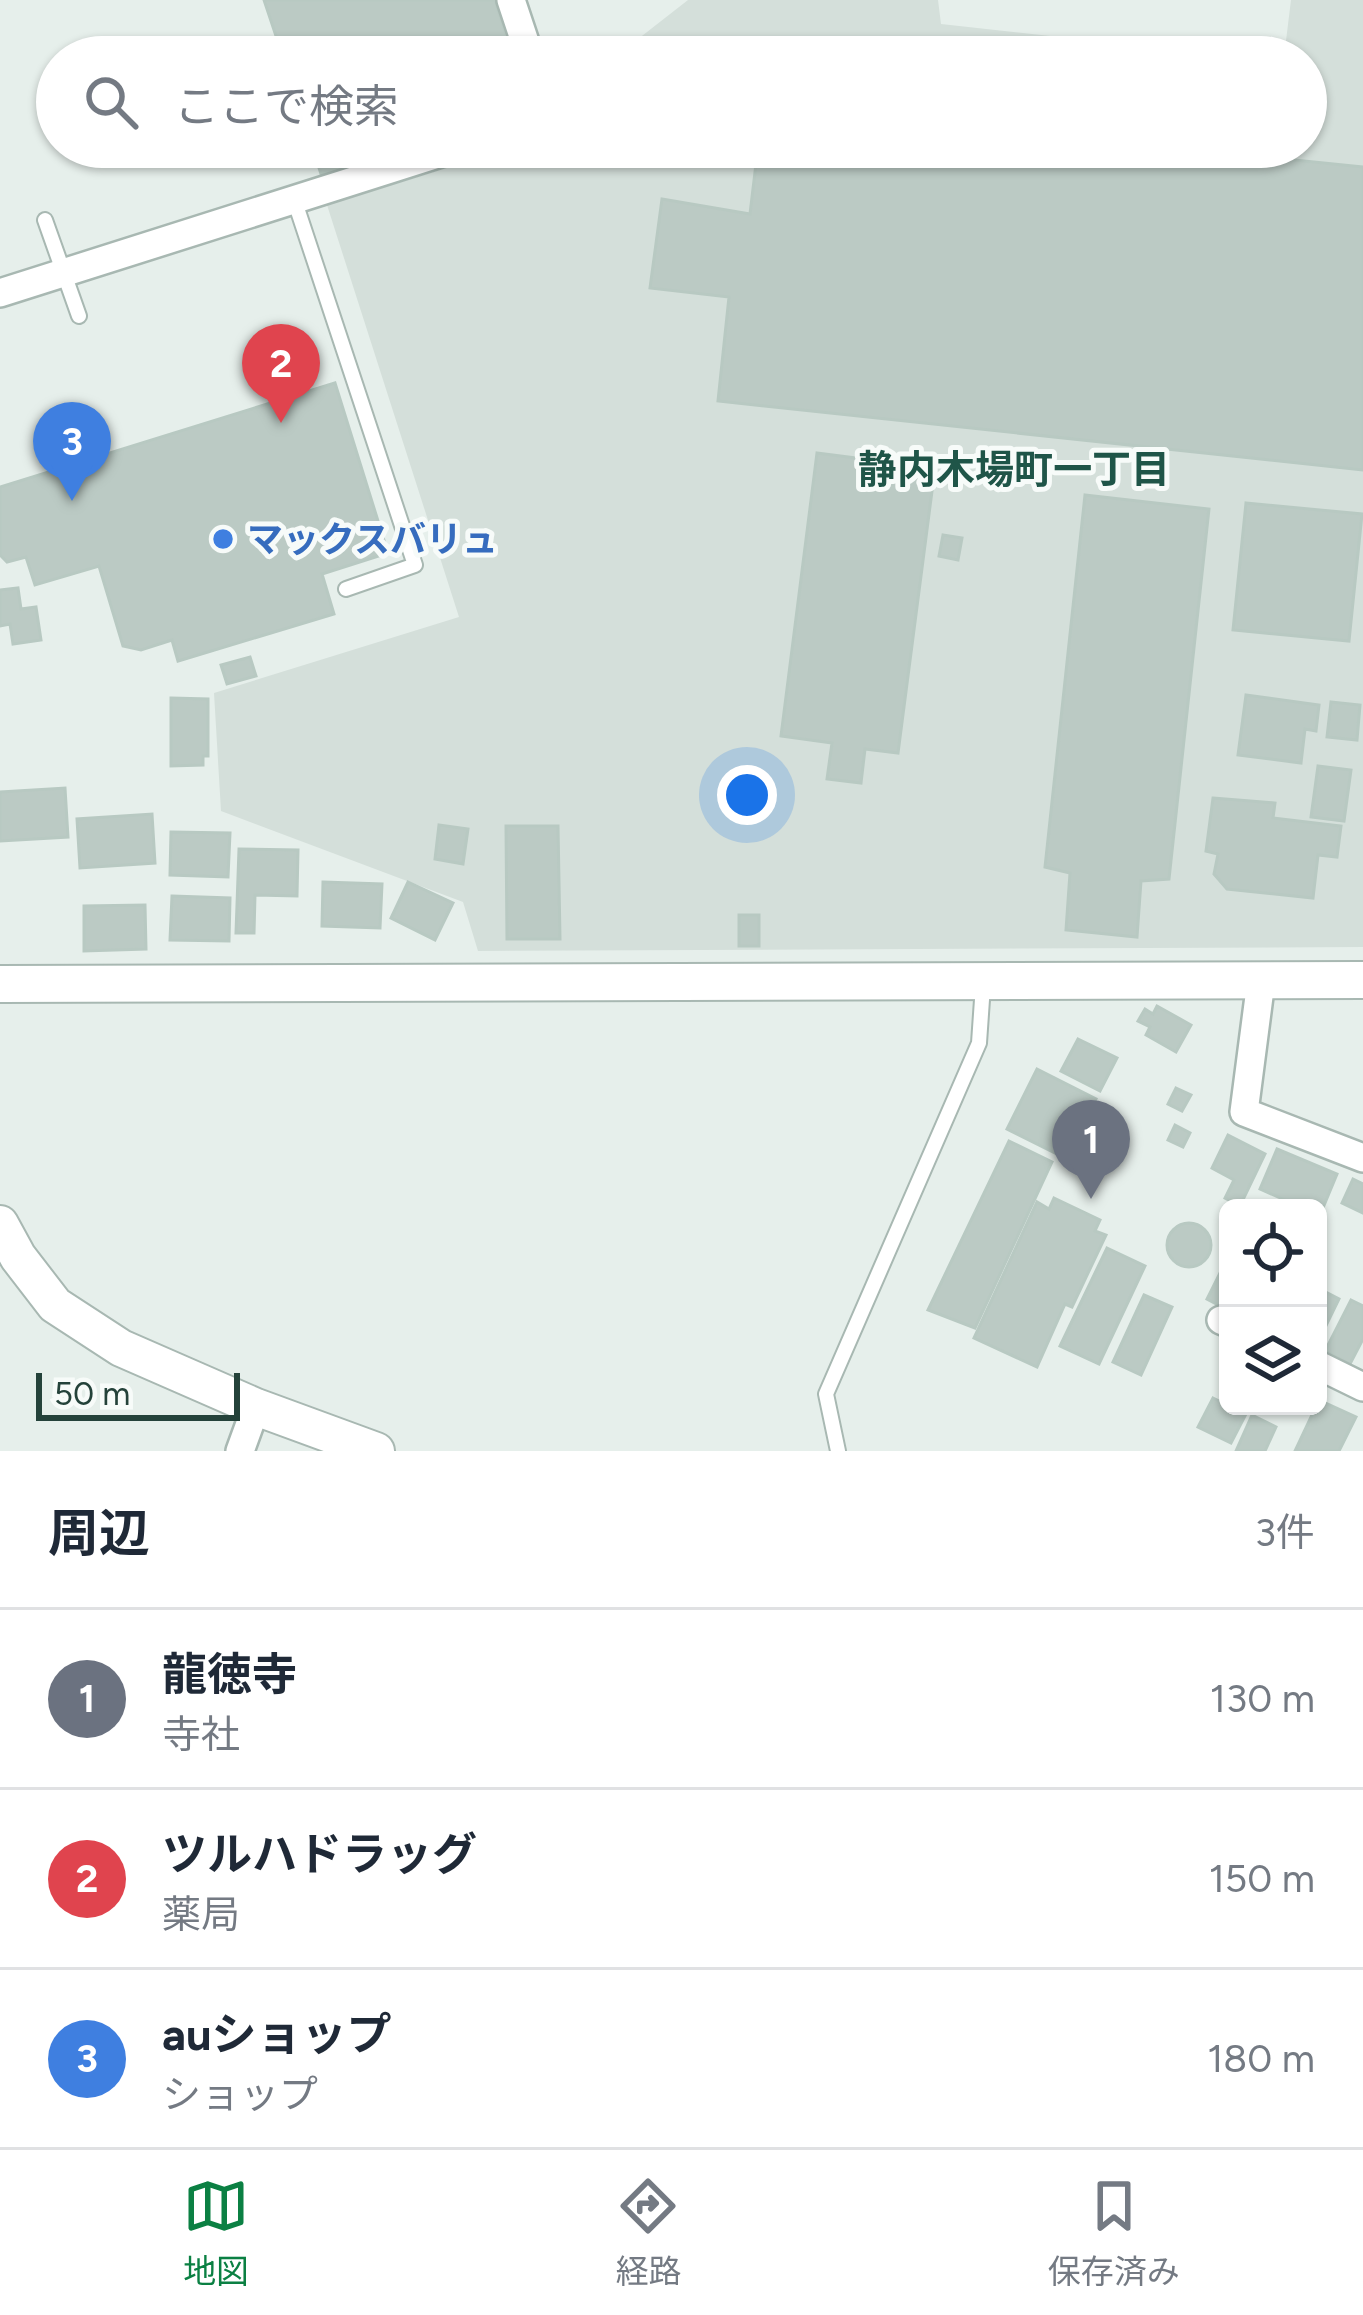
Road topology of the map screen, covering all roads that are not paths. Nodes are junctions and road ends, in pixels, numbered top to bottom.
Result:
1 (511, 0) edge
2 (523, 36) edge
3 (393, 168) edge
4 (294, 199) junction
5 (45, 220) dead end
6 (64, 273) junction
7 (0, 293) edge
8 (79, 316) dead end
9 (346, 589) dead end
10 (1363, 980) edge
11 (1261, 981) junction
12 (983, 982) junction
13 (0, 984) edge
14 (1363, 1158) edge
15 (0, 1224) edge
16 (1327, 1369) edge
17 (1363, 1387) edge
18 (256, 1407) junction
19 (240, 1451) edge
20 (376, 1451) edge
21 (838, 1451) edge

1 - 2 street
3 - 4 street
4 - 6 street
4 - 9 lane
5 - 6 lane
6 - 7 street
6 - 8 lane
10 - 11 street
11 - 12 street
11 - 14 street
12 - 13 street
12 - 21 lane
15 - 18 street
16 - 17 street
18 - 19 street
18 - 20 street

